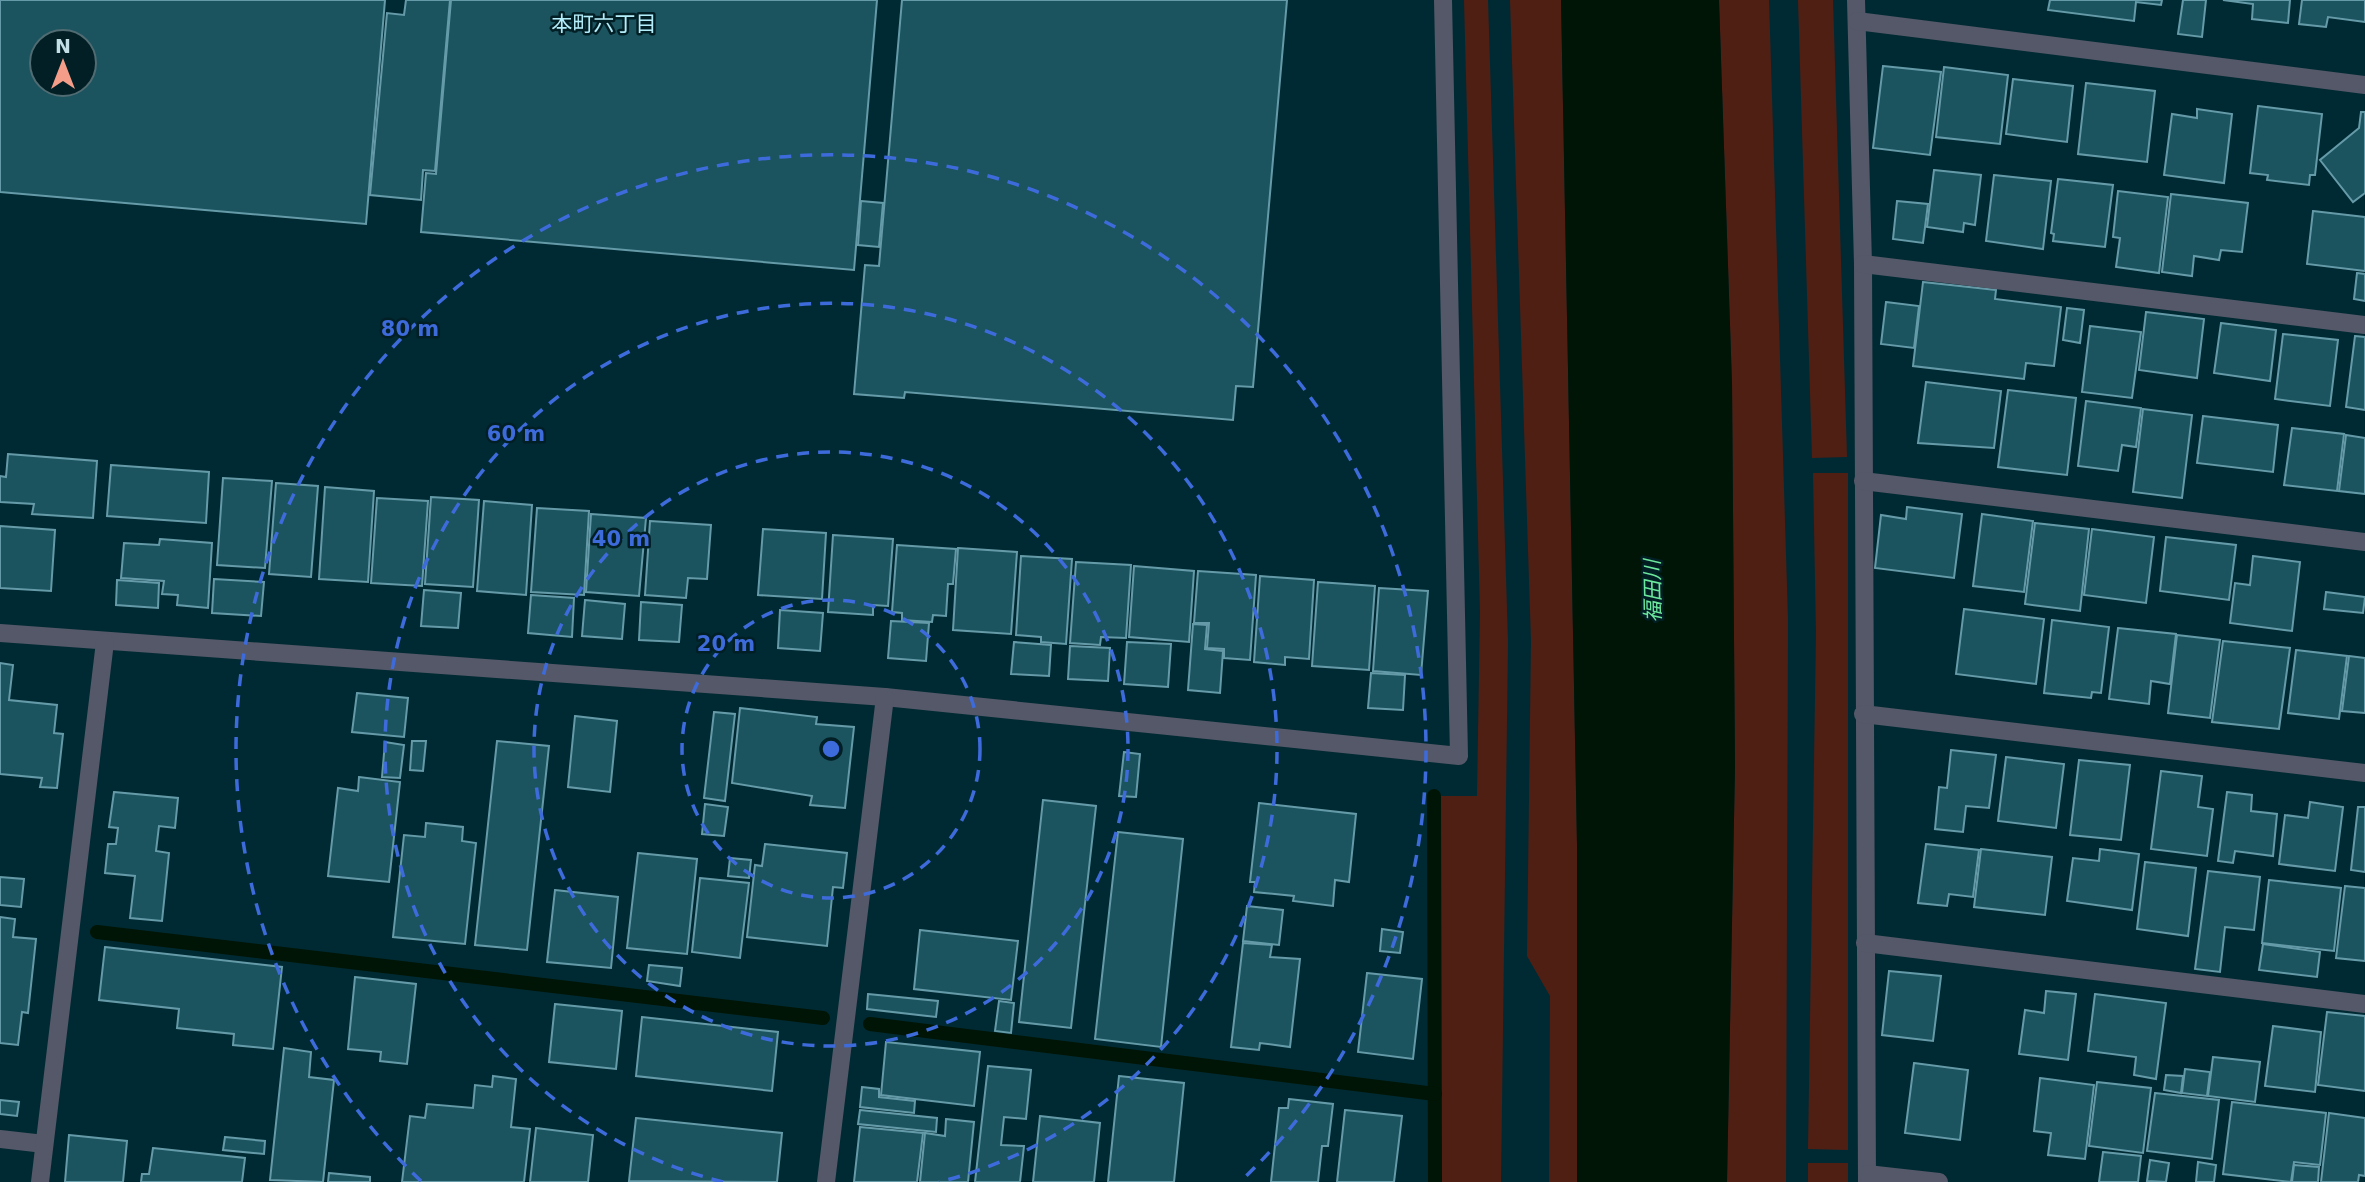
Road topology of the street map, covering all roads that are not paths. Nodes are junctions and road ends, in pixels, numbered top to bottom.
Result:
1 (1443, 0) edge
2 (1856, 0) edge
3 (1857, 21) junction
4 (2365, 85) edge
5 (1863, 264) junction
6 (2365, 324) edge
7 (1863, 481) junction
8 (2365, 542) edge
9 (0, 634) edge
10 (105, 642) junction
11 (885, 697) junction
12 (1863, 714) junction
13 (2365, 773) edge
14 (1865, 943) junction
15 (2365, 1004) edge
16 (0, 1139) edge
17 (44, 1144) junction
18 (1867, 1178) edge
19 (40, 1182) edge
20 (826, 1182) edge
21 (1939, 1182) edge

1 - 11 street
2 - 3 street
3 - 4 street
3 - 5 street
5 - 6 street
5 - 7 street
7 - 8 street
7 - 12 street
9 - 10 street
10 - 11 street
10 - 17 street
11 - 20 street
12 - 13 street
12 - 14 street
14 - 15 street
14 - 18 street
16 - 17 street
17 - 19 street
18 - 21 street

